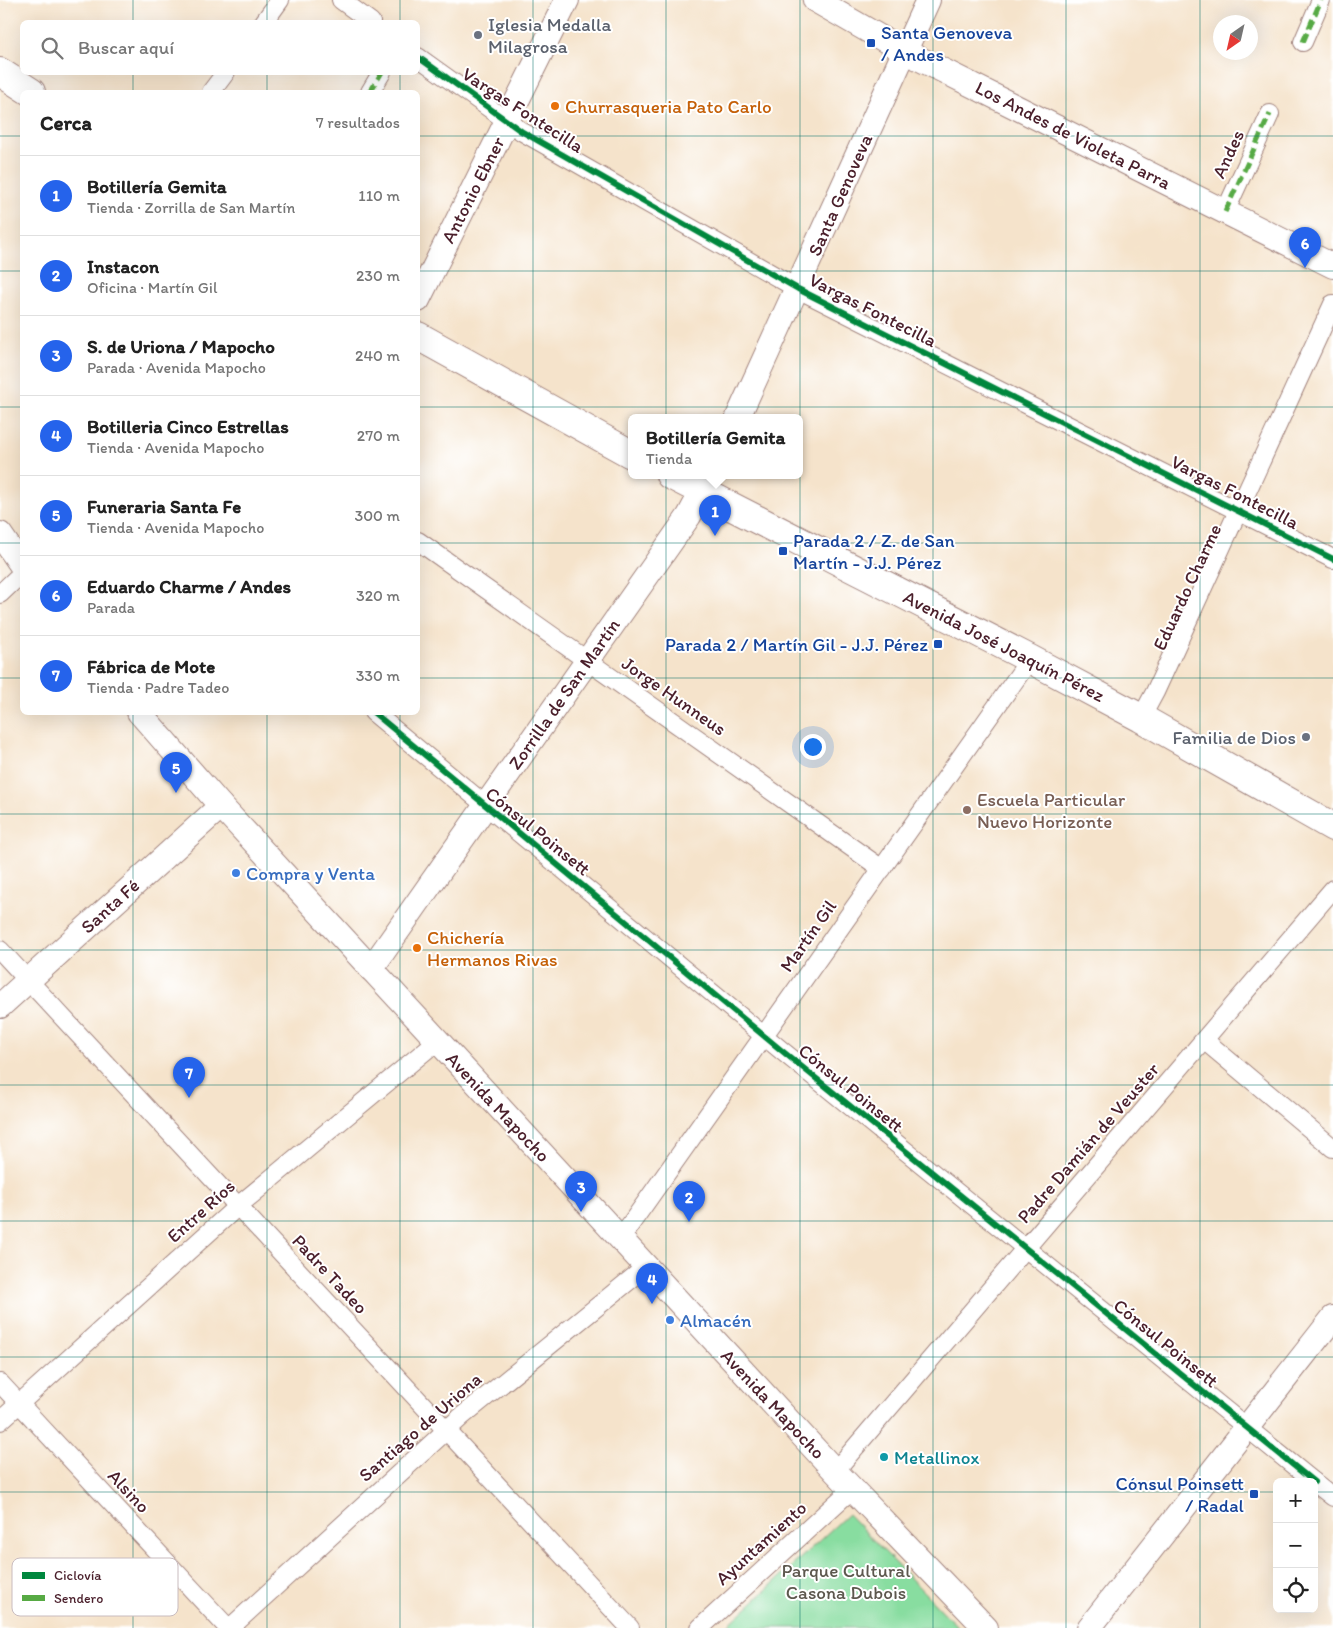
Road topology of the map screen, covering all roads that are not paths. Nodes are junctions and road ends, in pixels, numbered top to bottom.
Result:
1 (280, 0) edge
2 (341, 0) edge
3 (567, 0) edge
4 (815, 0) edge
5 (928, 0) edge
6 (1321, 0) edge
7 (265, 20) edge
8 (369, 20) edge
9 (1303, 42) dead end
10 (904, 51) junction
11 (420, 58) edge
12 (0, 72) edge
13 (224, 75) edge
14 (380, 75) edge
15 (28, 90) edge
16 (213, 90) edge
17 (371, 90) edge
18 (1270, 114) dead end
19 (507, 122) junction
20 (1225, 212) junction
21 (1333, 266) edge
22 (798, 289) junction
23 (420, 296) edge
24 (1333, 304) edge
25 (420, 337) edge
26 (739, 414) edge
27 (628, 452) edge
28 (688, 479) edge
29 (707, 483) edge
30 (1239, 511) junction
31 (0, 534) edge
32 (420, 542) edge
33 (1333, 559) edge
34 (20, 563) edge
35 (20, 575) edge
36 (0, 594) edge
37 (1030, 659) junction
38 (587, 661) junction
39 (142, 715) edge
40 (377, 715) edge
41 (1141, 718) junction
42 (221, 806) junction
43 (485, 806) junction
44 (1333, 827) edge
45 (882, 869) junction
46 (1333, 889) edge
47 (0, 950) edge
48 (371, 969) junction
49 (28, 980) junction
50 (0, 1006) edge
51 (764, 1036) junction
52 (1204, 1040) junction
53 (437, 1041) junction
54 (1333, 1148) edge
55 (238, 1206) junction
56 (620, 1239) junction
57 (1025, 1248) junction
58 (646, 1267) junction
59 (1333, 1318) edge
60 (0, 1383) edge
61 (19, 1403) junction
62 (0, 1422) edge
63 (1247, 1427) junction
64 (446, 1430) junction
65 (835, 1471) junction
66 (1309, 1478) edge
67 (1318, 1485) edge
68 (852, 1489) junction
69 (1333, 1497) edge
70 (164, 1558) edge
71 (178, 1573) edge
72 (229, 1628) edge
73 (630, 1628) edge
74 (700, 1628) edge
75 (986, 1628) edge
76 (1089, 1628) edge

1 - 7 street
2 - 8 street
3 - 19 street, Antonio Ebner
4 - 10 street, Los Andes de Violeta Parra
5 - 10 street, Santa Genoveva
6 - 9 street
10 - 20 street, Los Andes de Violeta Parra
10 - 22 street, Santa Genoveva
11 - 19 street, Vargas Fontecilla
12 - 15 main road
13 - 16 street
14 - 17 street
18 - 20 street, Andes
19 - 22 street, Vargas Fontecilla
19 - 23 street, Antonio Ebner
20 - 21 street, Los Andes de Violeta Parra
22 - 26 street, Santa Genoveva
22 - 30 street, Vargas Fontecilla
24 - 30 street, Eduardo Charme
25 - 27 main road
28 - 29 main road, Avenida José Joaquín Pérez
29 - 37 main road, Avenida José Joaquín Pérez
29 - 38 street, Zorrilla de San Martín
30 - 33 street, Vargas Fontecilla
30 - 41 street, Eduardo Charme
31 - 34 street
32 - 38 street, Jorge Hunneus
35 - 36 street
37 - 41 main road, Avenida José Joaquín Pérez
37 - 45 street, Martín Gil
38 - 43 street, Zorrilla de San Martín
38 - 45 street, Jorge Hunneus
39 - 42 street, Avenida Mapocho
40 - 43 street, Cónsul Poinsett
41 - 44 main road, Avenida José Joaquín Pérez
42 - 48 street, Avenida Mapocho
42 - 49 street, Santa Fé
43 - 48 street, Zorrilla de San Martín
43 - 51 street, Cónsul Poinsett
45 - 51 street, Martín Gil
46 - 52 street, Padre Damián de Veuster
47 - 49 street, Padre Tadeo
48 - 53 street, Avenida Mapocho
49 - 50 street, Santa Fé
49 - 55 street, Padre Tadeo
51 - 56 street, Martín Gil
51 - 57 street, Cónsul Poinsett
52 - 54 street
52 - 57 street, Padre Damián de Veuster
53 - 55 street, Entre Ríos
53 - 56 street, Avenida Mapocho
55 - 61 street, Entre Ríos
55 - 64 street, Padre Tadeo
56 - 58 street, Avenida Mapocho
57 - 63 street, Cónsul Poinsett
57 - 65 street, Padre Damián de Veuster
58 - 64 street, Santiago de Uriona
58 - 65 street, Avenida Mapocho
59 - 63 street
60 - 61 street, Alsino
61 - 62 street, Entre Ríos
61 - 70 street, Alsino
63 - 66 street, Cónsul Poinsett
63 - 76 street
64 - 72 street, Santiago de Uriona
64 - 73 street, Padre Tadeo
65 - 68 street, Avenida Mapocho
67 - 69 street, Cónsul Poinsett
68 - 74 street, Ayuntamiento
68 - 75 street, Avenida Mapocho
71 - 72 street, Alsino

